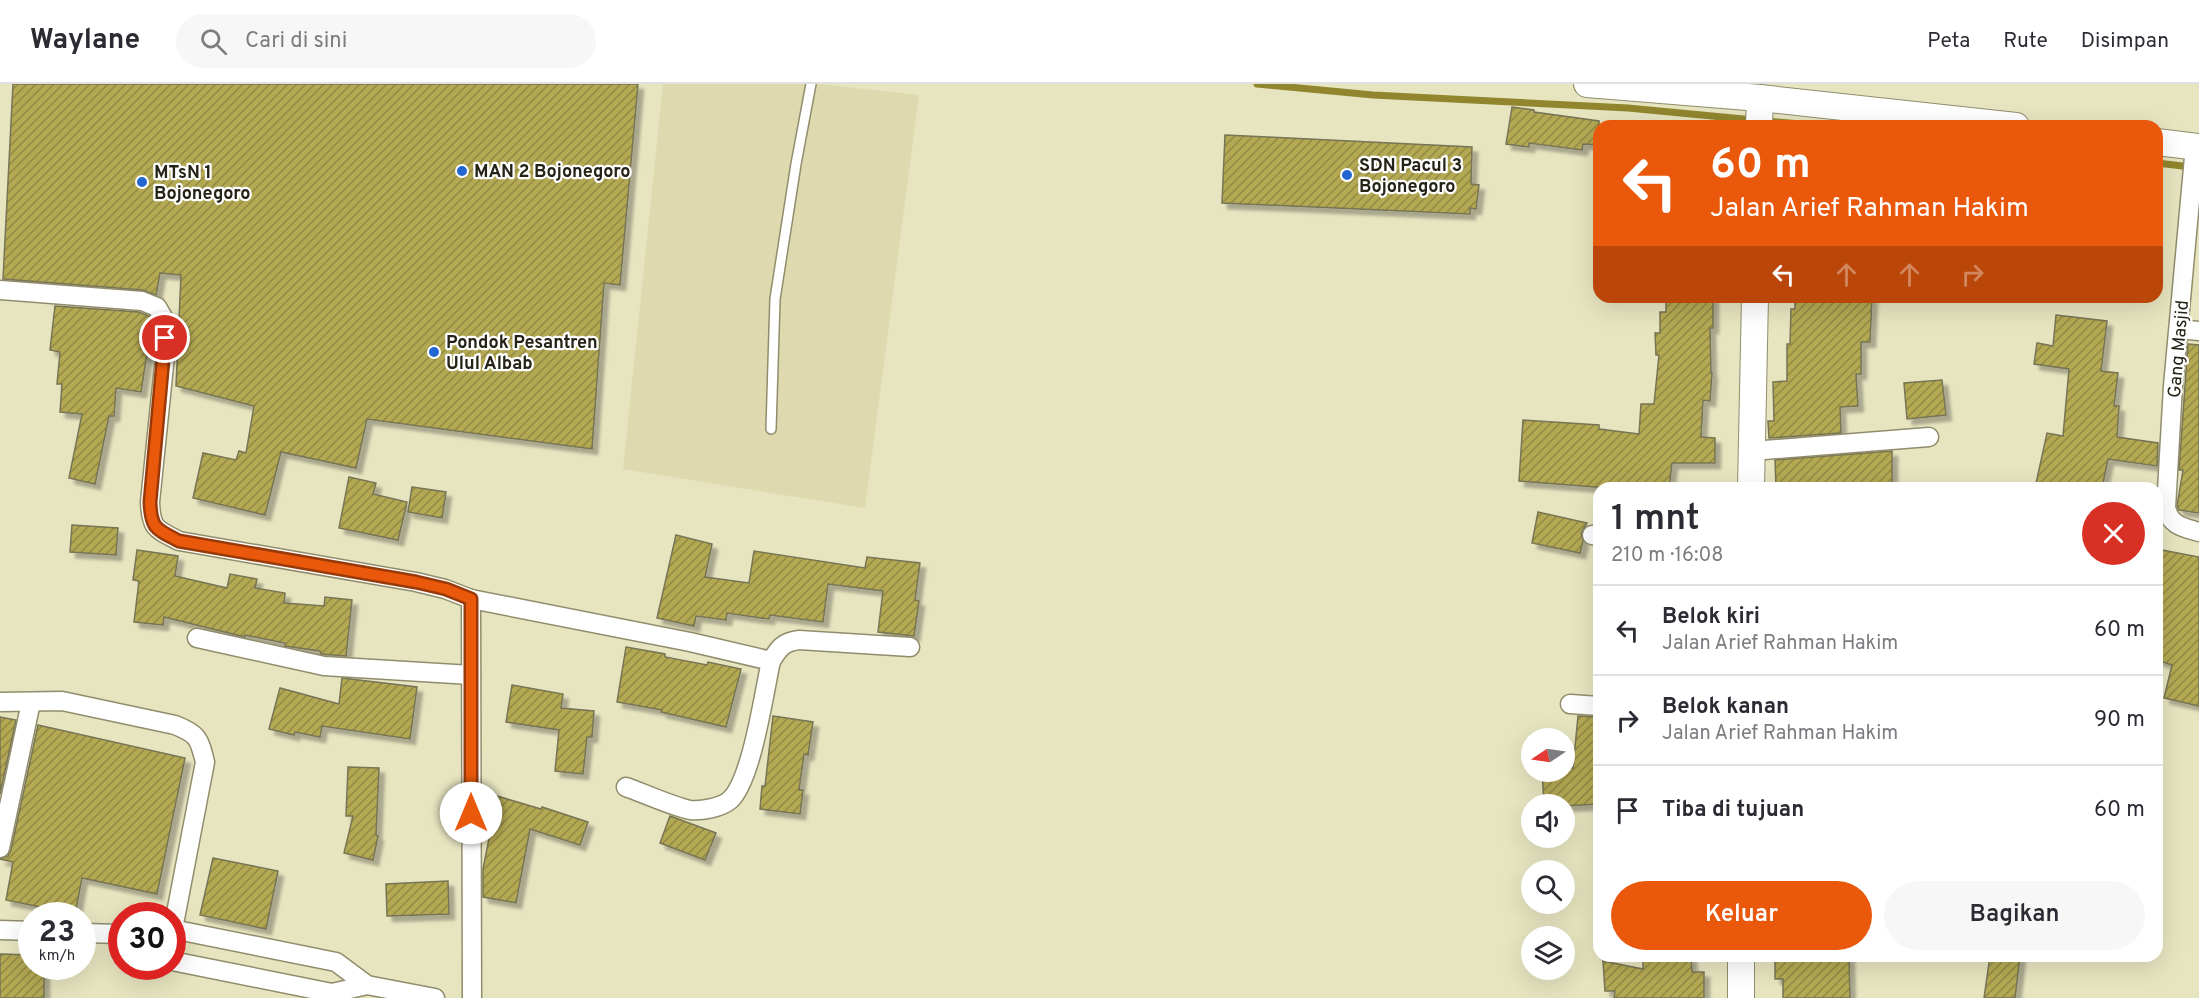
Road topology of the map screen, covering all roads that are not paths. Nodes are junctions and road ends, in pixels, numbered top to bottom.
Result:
1 (811, 84) edge
2 (1587, 84) edge
3 (1759, 112) edge
4 (1906, 120) edge
5 (2163, 145) edge
6 (2195, 158) edge
7 (0, 290) edge
8 (1755, 303) edge
9 (2179, 328) junction
10 (2199, 331) edge
11 (771, 429) dead end
12 (1929, 437) dead end
13 (1752, 451) junction
14 (1751, 482) edge
15 (2163, 498) edge
16 (2163, 510) edge
17 (2199, 532) edge
18 (471, 599) junction
19 (197, 638) dead end
20 (910, 647) dead end
21 (771, 661) junction
22 (471, 675) junction
23 (0, 702) edge
24 (31, 702) junction
25 (1570, 704) dead end
26 (1593, 706) edge
27 (626, 787) dead end
28 (0, 849) edge
29 (183, 902) edge
30 (0, 930) edge
31 (18, 931) edge
32 (186, 931) edge
33 (1741, 962) edge
34 (186, 964) edge
35 (367, 985) junction
36 (435, 998) edge
37 (472, 998) edge
38 (1741, 998) edge

1 - 11 lane
2 - 3 main road
3 - 4 main road
5 - 6 main road
6 - 9 street, Gang Masjid
7 - 18 street
8 - 13 main road
9 - 10 street
9 - 15 street, Gang Masjid
12 - 13 street
13 - 14 main road
16 - 17 street, Gang Masjid
18 - 21 street
18 - 22 street
19 - 22 street
20 - 21 street
21 - 27 street
22 - 37 street
23 - 24 street
24 - 28 street
24 - 29 street
25 - 26 street
30 - 31 street
32 - 35 street
33 - 38 main road
34 - 35 street
35 - 36 street

